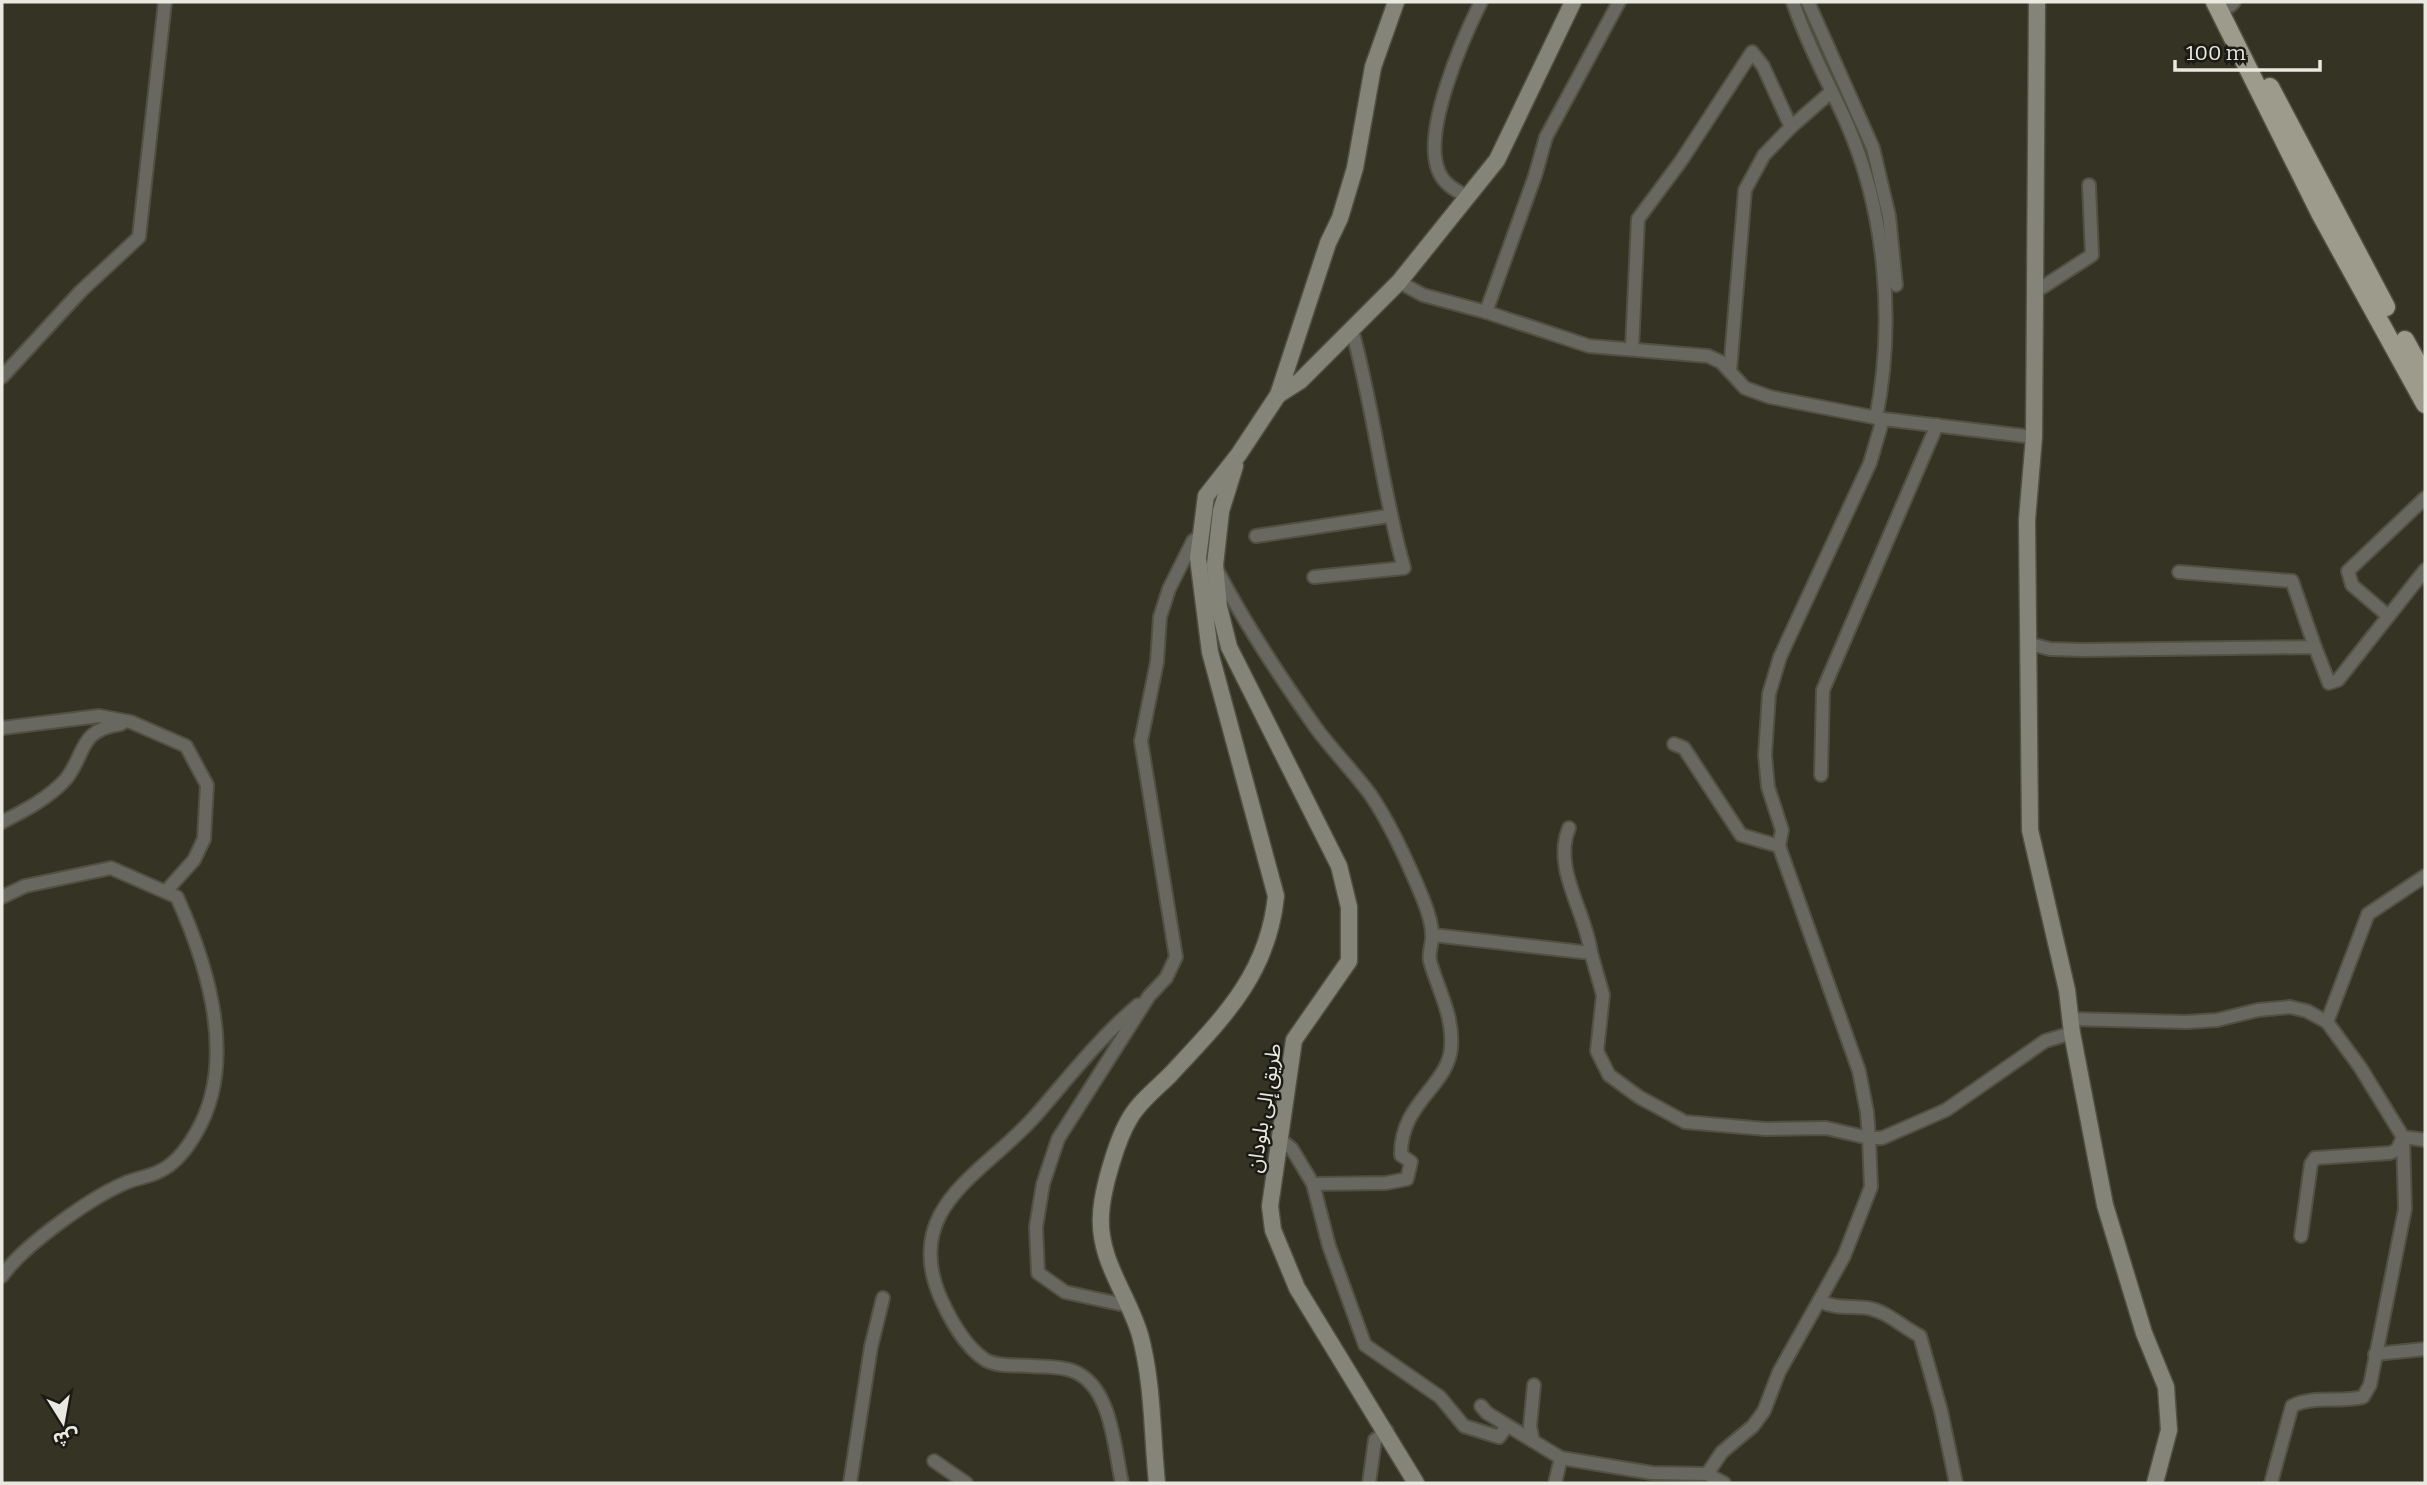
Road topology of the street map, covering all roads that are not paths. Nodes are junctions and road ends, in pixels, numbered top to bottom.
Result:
1 (165, 2) edge
2 (1398, 2) edge
3 (1481, 2) edge
4 (1573, 2) edge
5 (1619, 2) edge
6 (1793, 2) edge
7 (1808, 2) edge
8 (2037, 2) edge
9 (2227, 3) edge
10 (1831, 92) junction
11 (1791, 127) junction
12 (2090, 185) dead end
13 (1466, 196) junction
14 (1399, 282) junction
15 (1896, 285) dead end
16 (2035, 292) junction
17 (1486, 312) junction
18 (1352, 330) junction
19 (1632, 349) junction
20 (1730, 371) junction
21 (2, 377) edge
22 (2425, 377) edge
23 (1278, 395) junction
24 (2425, 404) edge
25 (1879, 419) junction
26 (1937, 425) junction
27 (2034, 437) junction
28 (1239, 454) junction
29 (2425, 498) edge
30 (1389, 516) junction
31 (1201, 535) junction
32 (1256, 536) dead end
33 (1214, 565) junction
34 (2425, 570) edge
35 (2179, 572) dead end
36 (1314, 577) dead end
37 (2387, 615) junction
38 (2029, 643) junction
39 (2315, 647) junction
40 (131, 722) junction
41 (2, 728) edge
42 (1674, 744) dead end
43 (1821, 775) dead end
44 (2, 822) edge
45 (1569, 828) dead end
46 (1779, 846) junction
47 (2425, 876) edge
48 (167, 890) junction
49 (2, 897) edge
50 (1433, 935) junction
51 (1591, 953) junction
52 (1149, 996) junction
53 (2328, 1022) junction
54 (2072, 1026) junction
55 (2403, 1137) junction
56 (1869, 1138) junction
57 (1280, 1139) junction
58 (2425, 1140) edge
59 (1312, 1184) junction
60 (2301, 1236) dead end
61 (2, 1276) edge
62 (883, 1298) dead end
63 (1819, 1301) junction
64 (1129, 1306) junction
65 (2425, 1349) edge
66 (2375, 1354) junction
67 (1534, 1384) dead end
68 (1481, 1406) dead end
69 (1507, 1426) junction
70 (1387, 1431) junction
71 (1533, 1441) junction
72 (1561, 1458) junction
73 (934, 1461) dead end
74 (1707, 1474) junction
75 (850, 1483) edge
76 (966, 1483) edge
77 (1122, 1483) edge
78 (1157, 1483) edge
79 (1369, 1483) edge
80 (1416, 1483) edge
81 (1555, 1483) edge
82 (1724, 1483) edge
83 (1956, 1483) edge
84 (2155, 1483) edge
85 (2271, 1483) edge

1 - 21 street
2 - 23 main road
3 - 13 street
4 - 13 main road
5 - 17 street
6 - 10 street
7 - 15 street
8 - 16 main road
9 - 22 main road
9 - 24 main road
10 - 11 street
10 - 25 street
11 - 19 street
11 - 20 street
12 - 16 street
13 - 14 main road
14 - 17 street
14 - 18 main road
16 - 27 main road
17 - 19 street
18 - 23 main road
18 - 30 street
19 - 20 street
20 - 25 street
23 - 28 main road
25 - 26 street
25 - 46 street
26 - 27 street
26 - 43 street
27 - 38 main road
28 - 31 main road
28 - 33 main road, طريق إلى بلودان
29 - 37 street
30 - 32 street
30 - 36 street
31 - 52 street
31 - 64 main road
33 - 50 street
33 - 57 main road, طريق إلى بلودان
34 - 37 street
35 - 39 street
37 - 39 street
38 - 39 street
38 - 54 main road
40 - 41 street
40 - 44 street
40 - 48 street
42 - 46 street
45 - 51 street
46 - 56 street
47 - 53 street
48 - 49 street
48 - 61 street
50 - 51 street
50 - 59 street
51 - 56 street
52 - 64 street
52 - 77 street
53 - 54 street
53 - 55 street
54 - 56 street
54 - 84 main road
55 - 58 street
55 - 60 street
55 - 66 street
56 - 63 street
57 - 59 street
57 - 70 main road, طريق إلى بلودان
59 - 69 street
62 - 75 street
63 - 74 street
63 - 83 street
64 - 78 main road
65 - 66 street
66 - 85 street
67 - 71 street
68 - 69 street
69 - 71 street
70 - 79 street
70 - 80 main road, طريق إلى بلودان
71 - 72 street
72 - 74 street
72 - 81 street
73 - 76 street
74 - 82 street

